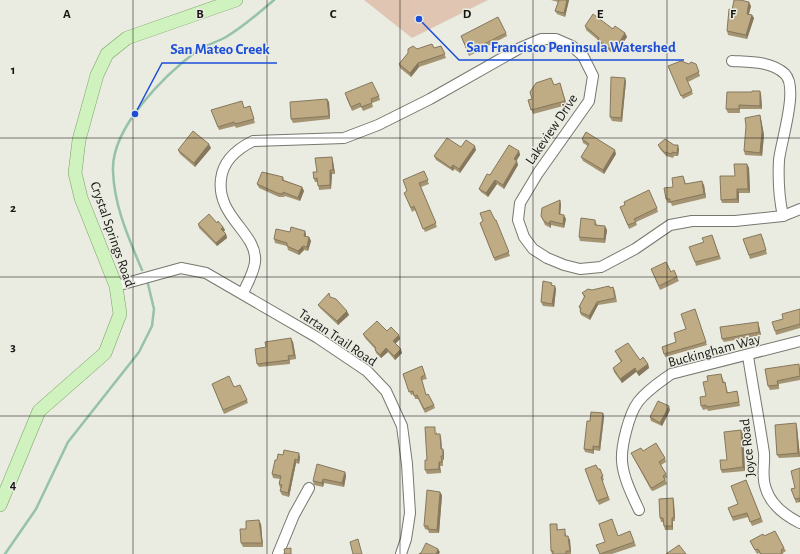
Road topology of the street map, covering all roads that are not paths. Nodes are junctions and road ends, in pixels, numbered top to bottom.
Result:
1 (236, 0) edge
2 (732, 61) dead end
3 (800, 209) edge
4 (783, 216) junction
5 (116, 286) junction
6 (243, 293) junction
7 (800, 341) edge
8 (748, 356) junction
9 (309, 488) dead end
10 (0, 505) edge
11 (639, 510) dead end
12 (800, 523) edge
13 (278, 554) edge
14 (401, 554) edge

1 - 5 main road, Crystal Springs Road
2 - 4 street
3 - 4 street, Lakeview Drive
4 - 6 street, Lakeview Drive
5 - 6 street, Tartan Trail Road
5 - 10 main road, Crystal Springs Road
6 - 14 street, Tartan Trail Road
7 - 8 street, Buckingham Way
8 - 11 street, Buckingham Way
8 - 12 street, Joyce Road
9 - 13 street

